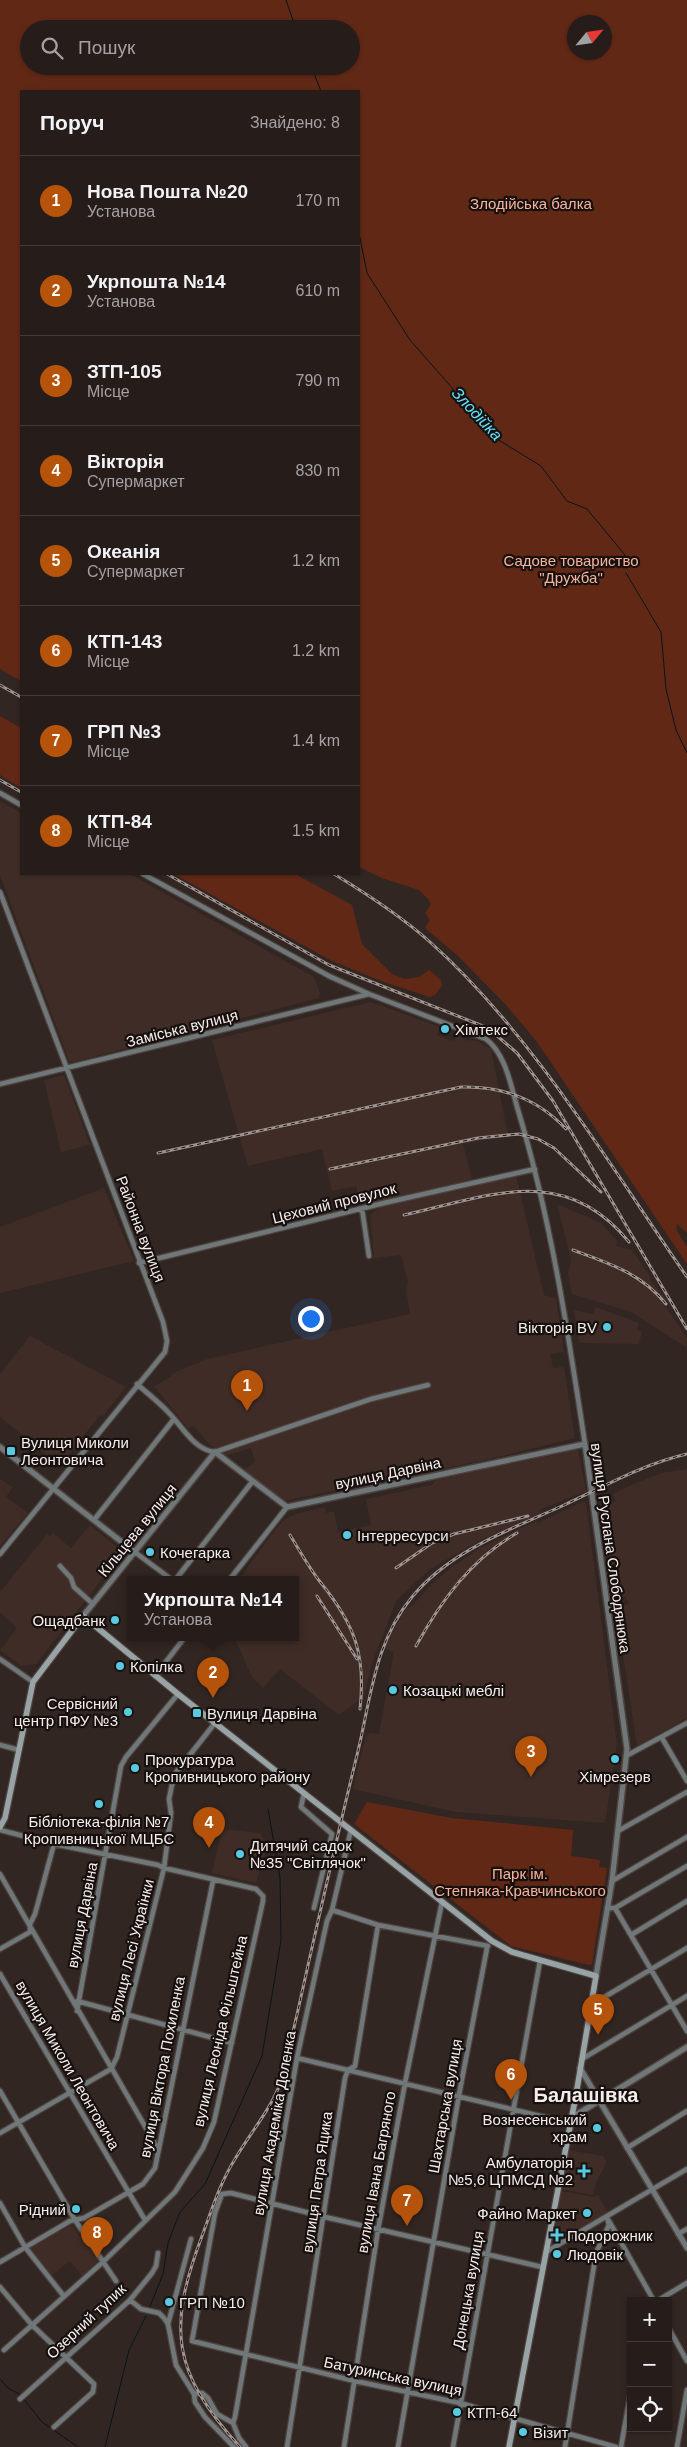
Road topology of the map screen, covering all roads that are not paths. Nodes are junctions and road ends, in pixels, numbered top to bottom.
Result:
1 (0, 793) edge
2 (20, 804) edge
3 (145, 875) edge
4 (0, 892) edge
5 (370, 994) junction
6 (66, 1069) junction
7 (0, 1084) edge
8 (535, 1169) junction
9 (362, 1210) junction
10 (369, 1256) dead end
11 (140, 1263) junction
12 (137, 1384) junction
13 (428, 1385) dead end
14 (174, 1419) junction
15 (585, 1444) junction
16 (0, 1448) edge
17 (215, 1452) junction
18 (252, 1482) junction
19 (53, 1489) junction
20 (288, 1507) junction
21 (94, 1520) junction
22 (136, 1552) junction
23 (0, 1554) edge
24 (60, 1566) dead end
25 (167, 1576) edge
26 (178, 1576) edge
27 (232, 1576) edge
28 (93, 1604) junction
29 (83, 1616) junction
30 (182, 1641) edge
31 (0, 1659) edge
32 (155, 1676) junction
33 (33, 1682) junction
34 (178, 1694) junction
35 (215, 1723) junction
36 (687, 1723) edge
37 (662, 1738) junction
38 (0, 1745) edge
39 (18, 1750) junction
40 (626, 1756) junction
41 (687, 1781) edge
42 (687, 1792) edge
43 (304, 1793) junction
44 (0, 1829) edge
45 (351, 1830) junction
46 (618, 1831) junction
47 (687, 1836) edge
48 (54, 1844) junction
49 (106, 1854) junction
50 (687, 1866) edge
51 (164, 1868) junction
52 (0, 1874) edge
53 (213, 1881) junction
54 (612, 1881) junction
55 (687, 1901) edge
56 (442, 1902) junction
57 (314, 1908) dead end
58 (606, 1908) junction
59 (615, 1908) junction
60 (332, 1910) junction
61 (378, 1925) junction
62 (30, 1928) junction
63 (630, 1935) junction
64 (434, 1936) junction
65 (492, 1941) junction
66 (487, 1948) junction
67 (687, 1948) edge
68 (0, 1949) edge
69 (540, 1961) junction
70 (651, 1970) junction
71 (0, 1974) edge
72 (596, 1976) junction
73 (69, 1996) junction
74 (687, 1996) edge
75 (78, 2001) junction
76 (590, 2005) junction
77 (672, 2005) junction
78 (78, 2011) junction
79 (128, 2016) junction
80 (182, 2030) junction
81 (687, 2030) edge
82 (232, 2043) junction
83 (687, 2047) edge
84 (297, 2058) junction
85 (581, 2060) junction
86 (580, 2067) junction
87 (112, 2069) junction
88 (348, 2070) junction
89 (405, 2083) junction
90 (0, 2091) edge
91 (70, 2093) junction
92 (459, 2095) junction
93 (599, 2101) junction
94 (513, 2109) junction
95 (687, 2112) edge
96 (571, 2120) junction
97 (20, 2122) junction
98 (0, 2133) edge
99 (627, 2148) junction
100 (158, 2149) junction
101 (687, 2169) edge
102 (652, 2190) junction
103 (128, 2192) junction
104 (0, 2203) edge
105 (273, 2204) junction
106 (607, 2216) junction
107 (325, 2217) junction
108 (76, 2220) junction
109 (145, 2220) junction
110 (687, 2229) edge
111 (378, 2230) junction
112 (678, 2234) junction
113 (191, 2239) dead end
114 (433, 2240) junction
115 (25, 2247) junction
116 (687, 2248) edge
117 (545, 2252) junction
118 (158, 2253) dead end
119 (487, 2254) junction
120 (104, 2261) junction
121 (0, 2262) edge
122 (542, 2267) junction
123 (116, 2281) dead end
124 (687, 2283) edge
125 (0, 2287) edge
126 (63, 2295) junction
127 (653, 2297) edge
128 (662, 2297) edge
129 (130, 2300) junction
130 (168, 2324) junction
131 (32, 2325) junction
132 (672, 2334) edge
133 (4, 2350) dead end
134 (246, 2355) junction
135 (66, 2356) junction
136 (687, 2361) edge
137 (301, 2368) junction
138 (355, 2381) junction
139 (687, 2390) edge
140 (408, 2391) junction
141 (194, 2394) junction
142 (20, 2399) dead end
143 (460, 2403) junction
144 (627, 2413) edge
145 (514, 2417) junction
146 (232, 2423) junction
147 (54, 2427) dead end
148 (567, 2433) junction
149 (234, 2447) edge
150 (246, 2447) edge
151 (287, 2447) edge
152 (344, 2447) edge
153 (398, 2447) edge
154 (454, 2447) edge
155 (509, 2447) edge
156 (565, 2447) edge
157 (616, 2447) edge
158 (621, 2447) edge
159 (677, 2447) edge

1 - 2 street
3 - 5 street, вулиця Руслана Слободянюка
4 - 6 street, Районна вулиця
5 - 6 street, Заміська вулиця
5 - 8 street, вулиця Руслана Слободянюка
6 - 7 street, Заміська вулиця
6 - 11 street, Районна вулиця
8 - 9 street, Цеховий провулок
8 - 15 street, вулиця Руслана Слободянюка
9 - 10 street
9 - 11 street, Цеховий провулок
11 - 12 street, Районна вулиця
12 - 14 street
12 - 19 street
13 - 17 street
14 - 17 street
14 - 21 street
15 - 20 street, вулиця Дарвіна
15 - 40 street, вулиця Руслана Слободянюка
16 - 19 street
17 - 18 street
17 - 22 street, Кільцева вулиця
18 - 20 street
18 - 26 street
19 - 21 street
19 - 23 street
20 - 27 street
21 - 22 street
22 - 25 street
22 - 28 street, Кільцева вулиця
24 - 28 street
28 - 29 street, Кільцева вулиця
29 - 32 main road
29 - 33 main road, Кільцева вулиця
30 - 32 street
31 - 33 street
32 - 34 main road
33 - 39 main road, Кільцева вулиця
34 - 35 main road
34 - 49 street, вулиця Дарвіна
35 - 43 main road
35 - 51 street, вулиця Лесі Українки
36 - 37 street
37 - 40 street
37 - 41 street
38 - 39 street
39 - 44 main road, Кільцева вулиця
40 - 46 street, вулиця Руслана Слободянюка
42 - 46 street
43 - 45 main road
43 - 57 street
44 - 48 street
45 - 56 main road
45 - 60 street, вулиця Академіка Доленка
46 - 54 street, вулиця Руслана Слободянюка
47 - 54 street
48 - 49 street
48 - 62 street
49 - 51 street
49 - 75 street, вулиця Дарвіна
50 - 59 street
51 - 53 street
51 - 79 street, вулиця Лесі Українки
52 - 62 street
53 - 80 street, вулиця Віктора Похиленка
53 - 82 street, вулиця Леоніда Фільштейна
54 - 58 street, вулиця Руслана Слободянюка
55 - 63 street
56 - 64 street, вулиця Івана Багряного
56 - 65 main road
58 - 59 street
58 - 72 street, вулиця Руслана Слободянюка
59 - 63 street
60 - 61 street
60 - 84 street, вулиця Академіка Доленка
61 - 64 street
61 - 88 street, вулиця Петра Яцика
62 - 68 street
62 - 73 street
63 - 70 street
64 - 66 street
64 - 89 street, вулиця Івана Багряного
65 - 66 street
65 - 69 main road
66 - 92 street, Шахтарська вулиця
67 - 70 street
69 - 72 main road
69 - 94 street, Донецька вулиця
70 - 76 street
70 - 77 street
71 - 91 street, вулиця Миколи Леонтовича
72 - 76 main road, вулиця Руслана Слободянюка
73 - 75 street
73 - 78 street
74 - 77 street
75 - 78 street, вулиця Дарвіна
75 - 79 street
76 - 85 main road, вулиця Руслана Слободянюка
77 - 81 street
77 - 85 street
78 - 87 street
79 - 80 street
79 - 87 street, вулиця Лесі Українки
80 - 82 street
80 - 100 street, вулиця Віктора Похиленка
82 - 109 street, вулиця Леоніда Фільштейна
83 - 93 street
84 - 88 street
84 - 105 street, вулиця Академіка Доленка
85 - 86 main road, вулиця Руслана Слободянюка
86 - 93 street
86 - 96 main road, вулиця Руслана Слободянюка
87 - 91 street
87 - 100 street
88 - 89 street
88 - 107 street, вулиця Петра Яцика
89 - 92 street
89 - 111 street, вулиця Івана Багряного
90 - 97 street
91 - 97 street
91 - 103 street, вулиця Миколи Леонтовича
92 - 94 street
92 - 114 street, Шахтарська вулиця
93 - 96 street
93 - 99 street
94 - 96 street
94 - 119 street, Донецька вулиця
95 - 99 street
96 - 117 main road, вулиця Руслана Слободянюка
97 - 98 street
97 - 108 street
99 - 102 street
100 - 103 street, вулиця Віктора Похиленка
101 - 102 street
102 - 106 street
102 - 112 street
103 - 108 street, вулиця Віктора Похиленка
103 - 109 street, вулиця Миколи Леонтовича
104 - 115 street
105 - 107 street
105 - 134 street, вулиця Академіка Доленка
105 - 134 street, Батуринська вулиця
106 - 117 street
106 - 127 street
106 - 148 street
107 - 111 street
107 - 137 street, вулиця Петра Яцика
108 - 115 street, вулиця Віктора Похиленка
108 - 120 street
109 - 120 street, вулиця Леоніда Фільштейна
110 - 112 street
111 - 114 street
111 - 138 street, вулиця Івана Багряного
112 - 116 street
113 - 130 street
114 - 119 street
114 - 140 street, Шахтарська вулиця
115 - 121 street, вулиця Віктора Похиленка
115 - 126 street
117 - 122 main road, вулиця Руслана Слободянюка
118 - 129 street, Озерний тупик
119 - 122 street
119 - 143 street, Донецька вулиця
120 - 123 street
120 - 126 street, вулиця Леоніда Фільштейна
122 - 145 main road, вулиця Руслана Слободянюка
124 - 128 street
125 - 131 street
126 - 131 street, вулиця Леоніда Фільштейна
129 - 130 street
129 - 135 street, Озерний тупик
130 - 141 street
131 - 133 street, вулиця Леоніда Фільштейна
131 - 135 street
132 - 136 street
134 - 137 street, Батуринська вулиця
134 - 146 street, вулиця Академіка Доленка
135 - 142 street, Озерний тупик
135 - 147 street
137 - 138 street, Батуринська вулиця
137 - 151 street, вулиця Петра Яцика
138 - 140 street, Батуринська вулиця
138 - 152 street, вулиця Івана Багряного
139 - 159 street
140 - 143 street, Батуринська вулиця
140 - 153 street, Шахтарська вулиця
141 - 146 street
141 - 149 street
143 - 145 street, Батуринська вулиця
143 - 154 street, Донецька вулиця
144 - 158 street
145 - 148 street, Батуринська вулиця
145 - 155 main road, вулиця Руслана Слободянюка
146 - 150 street
148 - 156 street
148 - 157 street, Батуринська вулиця

